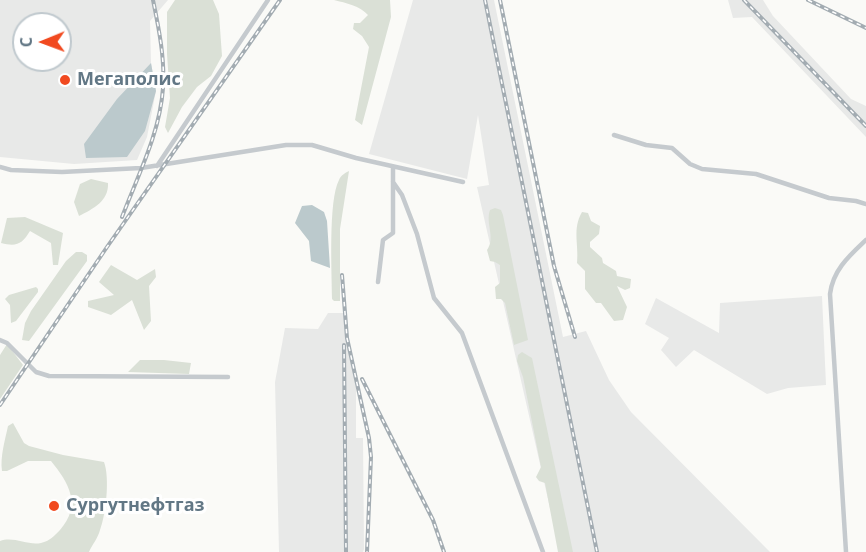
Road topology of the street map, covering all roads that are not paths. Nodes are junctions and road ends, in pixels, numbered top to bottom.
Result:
1 (268, 0) edge
2 (614, 135) dead end
3 (157, 166) junction
4 (0, 167) edge
5 (393, 167) junction
6 (393, 182) junction
7 (463, 182) dead end
8 (866, 204) edge
9 (866, 240) edge
10 (378, 282) dead end
11 (0, 340) edge
12 (228, 377) dead end
13 (543, 552) edge
14 (846, 552) edge

1 - 3 street
2 - 8 street
3 - 4 street
3 - 5 street
5 - 6 street
5 - 7 street
6 - 10 street
6 - 13 street
9 - 14 street
11 - 12 street

